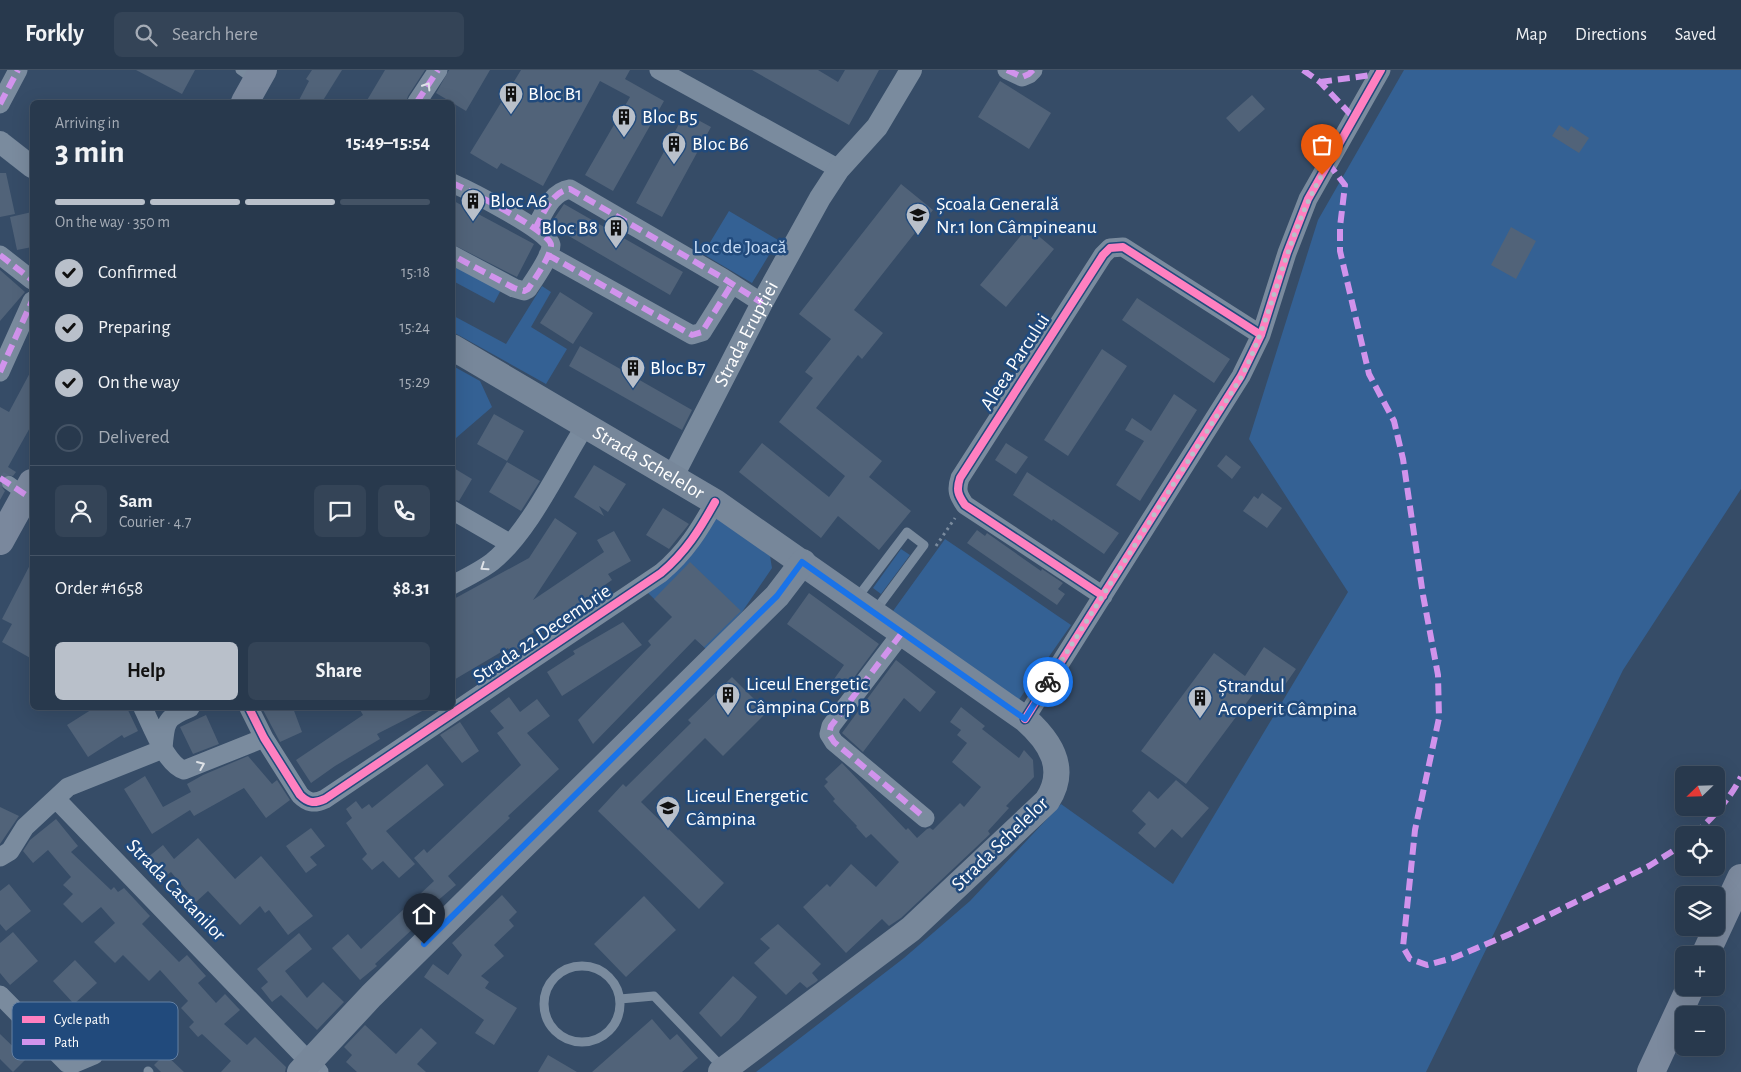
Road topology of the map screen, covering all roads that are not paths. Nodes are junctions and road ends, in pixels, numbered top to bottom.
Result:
1 (18, 70) edge
2 (438, 70) edge
3 (659, 70) edge
4 (911, 70) edge
5 (1007, 70) edge
6 (1032, 70) edge
7 (1381, 70) edge
8 (418, 100) edge
9 (0, 104) edge
10 (0, 142) edge
11 (30, 165) edge
12 (839, 169) junction
13 (455, 184) edge
14 (535, 229) junction
15 (0, 255) edge
16 (548, 255) junction
17 (455, 257) edge
18 (30, 278) edge
19 (732, 284) junction
20 (762, 304) junction
21 (30, 305) edge
22 (1261, 335) junction
23 (455, 349) edge
24 (0, 372) edge
25 (585, 426) junction
26 (674, 476) junction
27 (22, 487) edge
28 (715, 502) junction
29 (455, 512) edge
30 (0, 541) edge
31 (509, 543) junction
32 (802, 562) junction
33 (455, 583) edge
34 (1103, 596) junction
35 (864, 607) junction
36 (901, 634) junction
37 (144, 710) edge
38 (186, 710) edge
39 (249, 710) edge
40 (1025, 719) junction
41 (264, 738) junction
42 (163, 749) junction
43 (57, 800) junction
44 (925, 818) dead end
45 (0, 857) edge
46 (1741, 878) edge
47 (1741, 914) edge
48 (1709, 946) edge
49 (1725, 949) edge
50 (0, 995) edge
51 (1686, 996) edge
52 (620, 998) junction
53 (12, 1007) edge
54 (1676, 1056) edge
55 (65, 1060) edge
56 (82, 1060) edge
57 (309, 1069) edge
58 (723, 1071) edge
59 (1651, 1072) edge
60 (1668, 1072) edge

1 - 9 street
8 -> 2 street
3 - 12 street
4 - 12 street, Strada Erupției
5 - 6 street
7 - 22 street
10 - 11 street
12 - 20 street, Strada Erupției
13 - 14 street
14 - 16 street
14 - 19 street
15 - 18 street
16 - 17 street
16 - 19 street
19 - 20 street
20 - 26 street, Strada Erupției
21 - 24 street
22 - 34 street
22 - 34 street, Aleea Parcului
23 - 25 main road, Strada Schelelor
25 - 26 main road, Strada Schelelor
25 - 31 street
26 - 28 main road, Strada Schelelor
27 - 30 main road
28 - 32 main road, Strada Schelelor
28 - 41 street, Strada 22 Decembrie
29 - 31 street
31 -> 33 street
32 - 35 main road, Strada Schelelor
32 - 57 main road
34 - 40 street
35 - 35 lane
35 - 36 main road, Strada Schelelor
36 - 40 main road, Strada Schelelor
36 - 44 street
37 - 42 street
38 - 42 street
39 - 41 street, Strada 22 Decembrie
40 - 58 main road, Strada Schelelor
42 -> 41 street
42 - 43 street
43 - 45 street
43 - 57 street, Strada Castanilor
46 - 48 highway
47 - 49 highway
50 - 53 street
51 - 59 highway
52 - 52 lane
52 - 58 lane
54 - 60 highway
55 - 56 street

